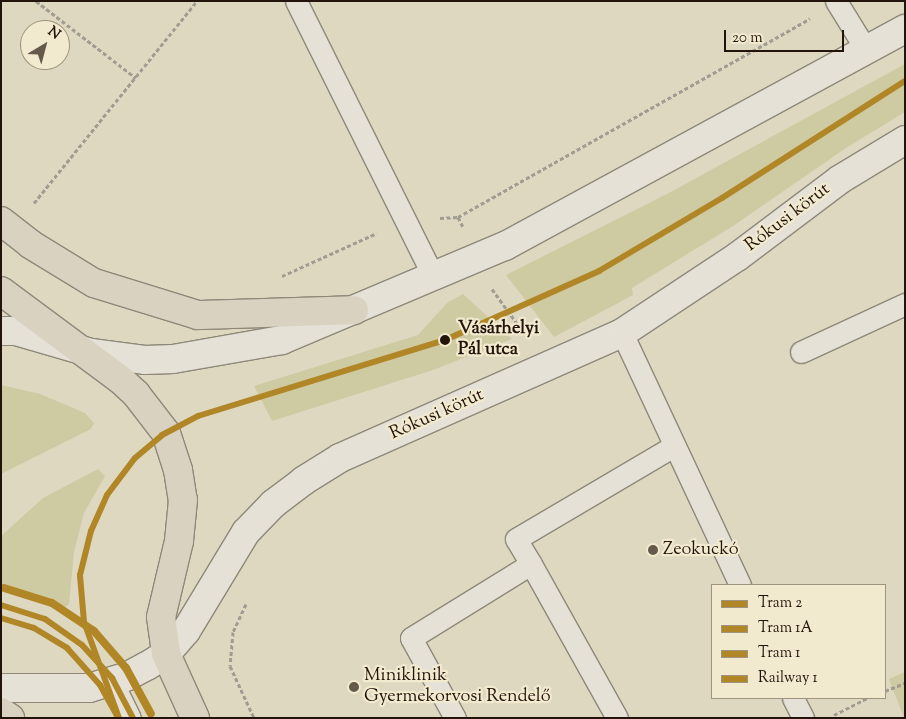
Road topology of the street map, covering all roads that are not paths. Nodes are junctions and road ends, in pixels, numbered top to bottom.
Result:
1 (296, 1) edge
2 (837, 2) edge
3 (905, 28) edge
4 (865, 48) junction
5 (905, 140) edge
6 (1, 221) edge
7 (434, 278) junction
8 (1, 291) edge
9 (905, 304) edge
10 (354, 310) junction
11 (1, 331) edge
12 (622, 332) junction
13 (76, 349) junction
14 (802, 352) dead end
15 (674, 446) junction
16 (531, 564) junction
17 (740, 584) edge
18 (166, 654) junction
19 (112, 681) junction
20 (1, 688) edge
21 (794, 699) edge
22 (130, 718) edge
23 (195, 718) edge
24 (455, 718) edge
25 (617, 718) edge
26 (803, 718) edge

1 - 7 lane
2 - 4 lane
3 - 4 main road
4 - 7 main road
5 - 12 main road, Rókusi körút
6 - 10 main road
7 - 10 main road
8 - 13 main road
9 - 14 lane
10 - 13 main road
11 - 13 main road
12 - 15 lane
12 - 18 main road, Rókusi körút
13 - 18 main road
15 - 16 lane
15 - 17 lane
16 - 24 lane
16 - 25 lane
18 - 19 main road, Rókusi körút
18 - 23 main road
19 - 20 main road, Rókusi körút
19 - 22 lane
21 - 26 lane

